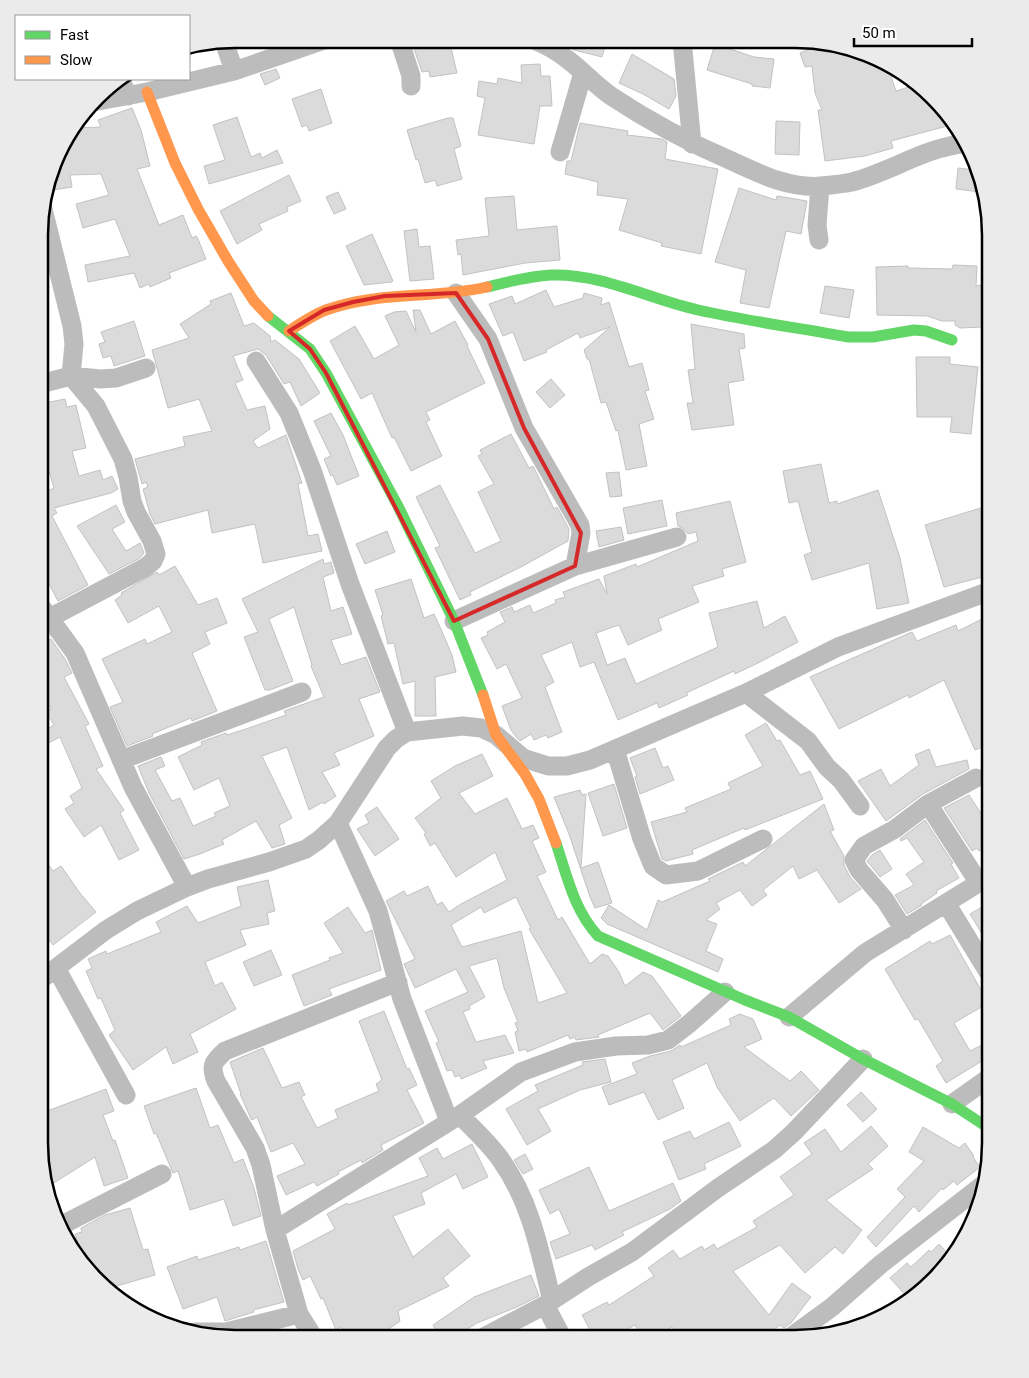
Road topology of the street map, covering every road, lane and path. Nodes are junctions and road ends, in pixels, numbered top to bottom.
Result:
1 (227, 48) edge
2 (300, 48) edge
3 (402, 48) edge
4 (551, 48) edge
5 (683, 48) edge
6 (234, 71) junction
7 (583, 72) junction
8 (411, 86) dead end
9 (124, 87) edge
10 (147, 92) junction
11 (692, 144) junction
12 (958, 144) edge
13 (560, 152) dead end
14 (820, 186) junction
15 (48, 229) edge
16 (818, 240) dead end
17 (456, 293) junction
18 (289, 331) junction
19 (952, 340) dead end
20 (256, 361) dead end
21 (146, 368) dead end
22 (71, 376) junction
23 (48, 382) edge
24 (677, 537) dead end
25 (575, 566) junction
26 (982, 594) edge
27 (48, 614) edge
28 (454, 620) junction
29 (48, 622) edge
30 (302, 692) dead end
31 (746, 693) junction
32 (407, 732) junction
33 (496, 735) junction
34 (615, 749) junction
35 (121, 760) junction
36 (976, 778) dead end
37 (928, 804) junction
38 (860, 806) dead end
39 (338, 823) junction
40 (763, 839) dead end
41 (982, 876) edge
42 (982, 880) edge
43 (187, 888) junction
44 (946, 903) junction
45 (904, 930) junction
46 (982, 962) edge
47 (56, 968) junction
48 (48, 974) edge
49 (398, 982) junction
50 (725, 992) junction
51 (789, 1017) junction
52 (863, 1059) junction
53 (982, 1083) edge
54 (126, 1095) dead end
55 (952, 1104) junction
56 (455, 1118) junction
57 (982, 1123) edge
58 (162, 1174) dead end
59 (975, 1191) edge
60 (66, 1223) edge
61 (275, 1230) junction
62 (549, 1303) junction
63 (299, 1314) junction
64 (234, 1330) edge
65 (309, 1330) edge
66 (497, 1330) edge
67 (560, 1330) edge
68 (800, 1330) edge

1 - 6 street
2 - 6 street
3 - 8 street
4 - 7 street
5 - 11 street
6 - 10 street
7 - 11 street
7 - 13 street
9 - 10 street
10 - 18 street
11 - 14 street
12 - 14 street
14 - 16 street
15 - 22 street
17 - 18 street
17 - 19 street
17 - 25 street
18 - 28 street
20 - 32 street
21 - 22 street
22 - 23 street
22 - 27 street
24 - 25 street
25 - 28 street
26 - 31 street
28 - 33 street
29 - 35 street
30 - 35 street
31 - 34 street
31 - 38 street
32 - 33 street
32 - 39 street
33 - 34 street
33 - 50 street
34 - 40 street
35 - 43 street
36 - 37 street
37 - 41 street
37 - 45 street
39 - 43 street
39 - 49 street
42 - 44 street
43 - 47 street
44 - 45 street
44 - 46 street
45 - 51 street
47 - 48 street
47 - 54 street
49 - 56 street
49 - 61 street
50 - 51 street
50 - 56 street
51 - 52 street
52 - 55 street
52 - 62 street
53 - 55 street
55 - 57 street
56 - 61 street
56 - 62 street
58 - 60 street
59 - 68 street
61 - 63 street
62 - 66 street
62 - 67 street
63 - 64 street
63 - 65 street

